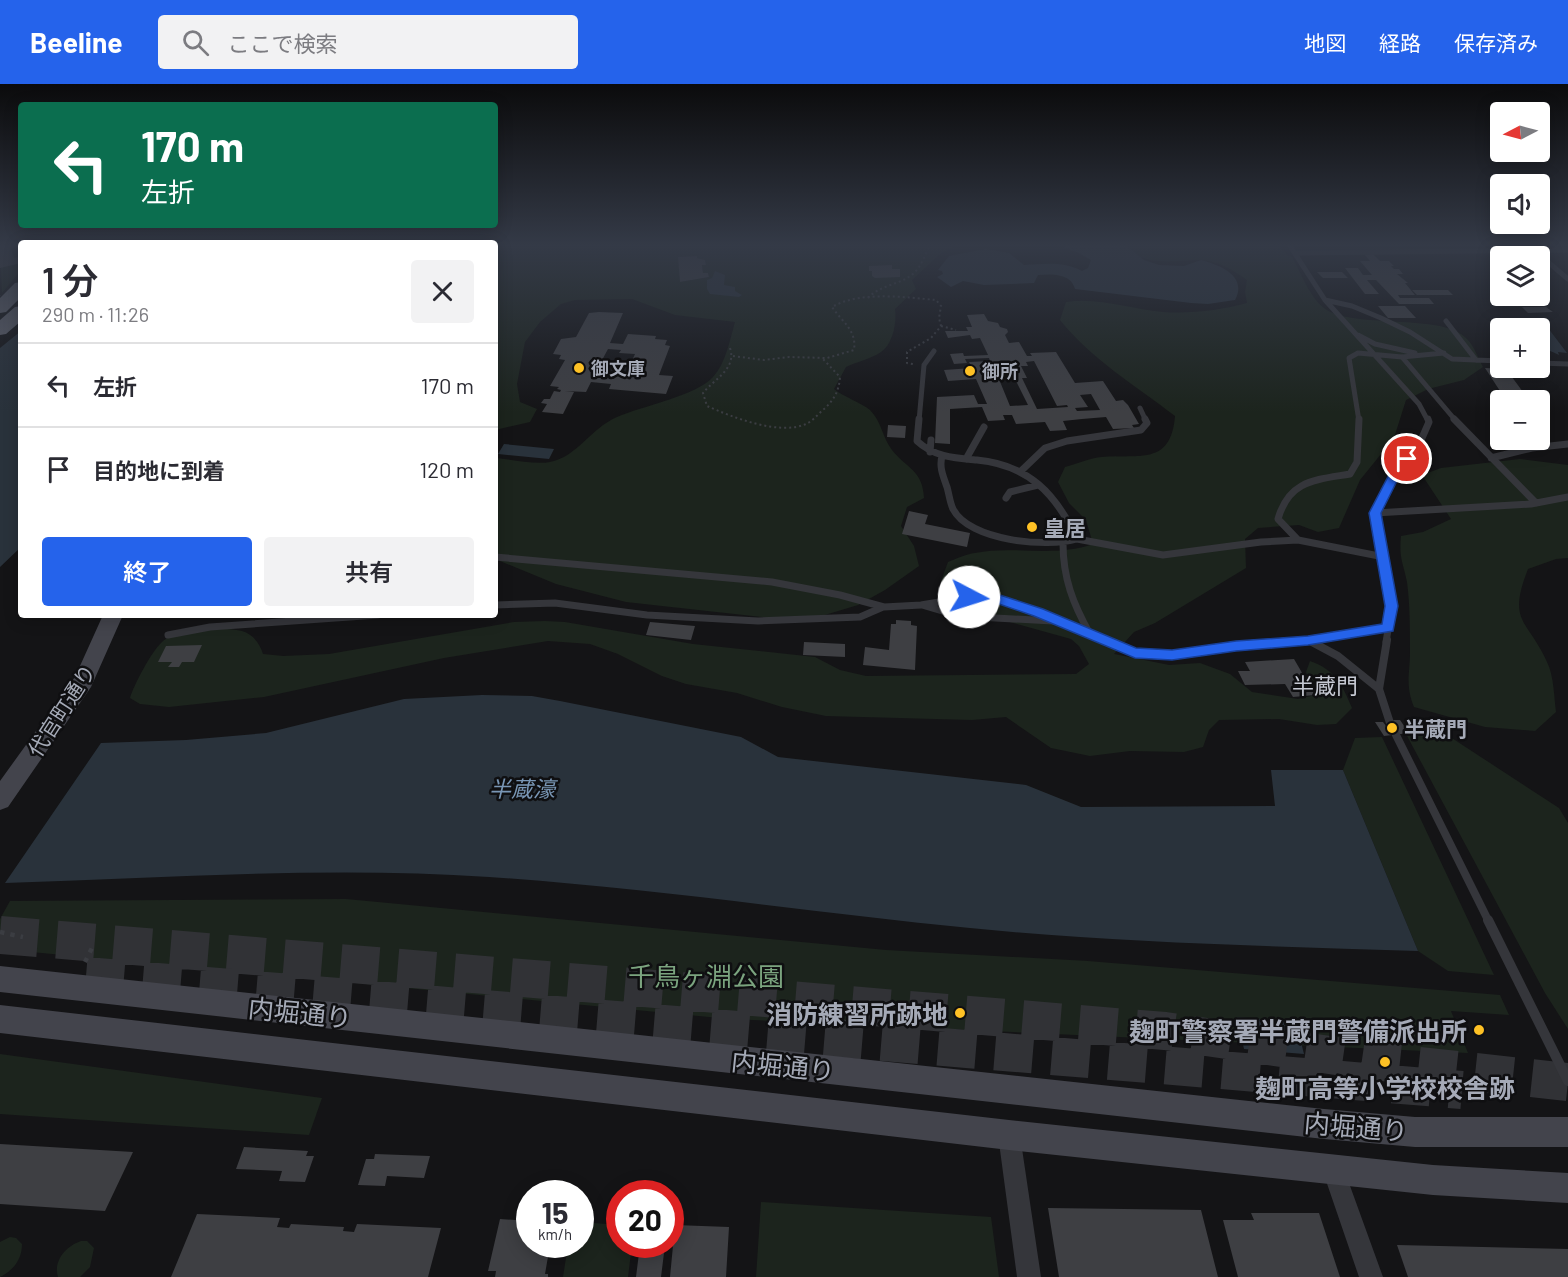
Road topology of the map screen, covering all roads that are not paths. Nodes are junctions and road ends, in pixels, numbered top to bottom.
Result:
1 (17, 302) edge
2 (1326, 302) edge
3 (1333, 302) edge
4 (18, 314) edge
5 (0, 317) edge
6 (1446, 321) dead end
7 (18, 324) edge
8 (0, 330) edge
9 (1354, 334) junction
10 (0, 339) edge
11 (934, 351) dead end
12 (1371, 353) junction
13 (1444, 353) junction
14 (1422, 354) junction
15 (1402, 357) junction
16 (1476, 360) junction
17 (1490, 361) edge
18 (1550, 363) edge
19 (1568, 364) edge
20 (1140, 408) dead end
21 (984, 427) dead end
22 (931, 441) dead end
23 (1568, 444) edge
24 (930, 452) junction
25 (942, 456) junction
26 (1491, 458) junction
27 (966, 459) junction
28 (1021, 471) junction
29 (1038, 485) junction
30 (1568, 497) edge
31 (1006, 498) dead end
32 (1536, 503) junction
33 (1375, 513) junction
34 (1077, 539) junction
35 (1298, 540) junction
36 (1063, 543) junction
37 (1384, 557) junction
38 (498, 558) edge
39 (498, 605) edge
40 (921, 605) junction
41 (884, 607) junction
42 (112, 618) edge
43 (269, 618) edge
44 (341, 618) edge
45 (1059, 621) junction
46 (266, 624) junction
47 (1388, 628) junction
48 (1090, 634) junction
49 (168, 635) dead end
50 (1308, 640) junction
51 (1379, 689) junction
52 (1391, 726) dead end
53 (1396, 735) dead end
54 (0, 800) edge
55 (0, 979) edge
56 (0, 1019) edge
57 (1568, 1081) edge
58 (1568, 1132) edge
59 (1009, 1135) junction
60 (1333, 1169) junction
61 (1568, 1188) edge
62 (1029, 1277) edge
63 (1371, 1277) edge

1 - 5 highway
2 - 9 lane
3 - 13 lane
4 - 8 highway
6 - 16 lane
7 - 10 highway
9 - 12 lane
9 - 14 lane
11 - 24 lane
12 - 15 lane
12 - 33 lane
12 - 35 lane
13 - 14 lane
13 - 16 lane
14 - 15 lane
15 - 26 lane
16 - 17 lane
18 - 19 lane
20 - 28 lane
21 - 27 lane
22 - 24 lane
23 - 26 lane
24 - 25 lane
25 - 27 lane
25 - 36 lane
26 - 32 lane
27 - 28 lane
28 - 29 lane
29 - 31 lane
29 - 34 lane
30 - 32 lane
32 - 33 lane
33 - 37 lane
34 - 35 lane
34 - 36 lane
35 - 37 lane
36 - 48 lane
37 - 47 lane
38 - 41 lane
39 - 41 lane
40 - 41 lane
40 - 45 lane
40 - 45 lane
42 - 54 main road, 代官町通り
43 - 46 lane
44 - 46 lane
45 - 48 lane
46 - 49 lane
47 - 50 lane
47 - 51 lane
48 - 50 lane
50 - 51 lane
51 - 52 lane
53 - 57 lane
55 - 58 main road, 内堀通り
56 - 59 main road, 内堀通り
59 - 60 main road, 内堀通り
59 - 62 street
60 - 61 main road, 内堀通り
60 - 63 street

